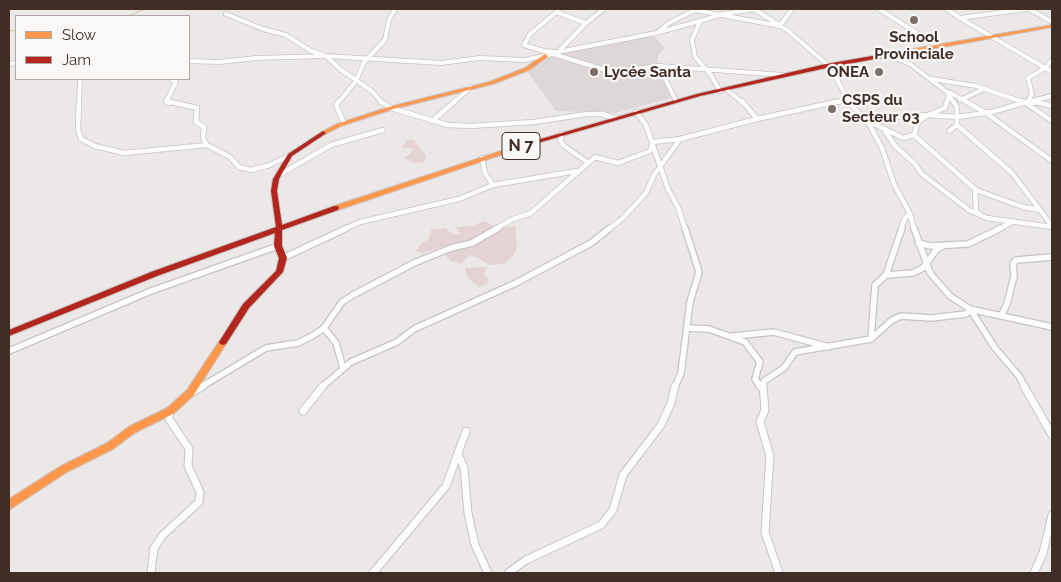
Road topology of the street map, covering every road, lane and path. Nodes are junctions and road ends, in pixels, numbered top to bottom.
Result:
1 (395, 9) edge
2 (604, 9) edge
3 (696, 9) edge
4 (755, 9) edge
5 (792, 9) edge
6 (879, 9) edge
7 (947, 9) edge
8 (1027, 9) edge
9 (558, 10) edge
10 (690, 12) junction
11 (704, 12) junction
12 (226, 14) dead end
13 (719, 14) junction
14 (960, 18) junction
15 (700, 22) junction
16 (1052, 22) edge
17 (586, 23) junction
18 (780, 26) junction
19 (1052, 26) edge
20 (656, 33) junction
21 (990, 37) junction
22 (937, 46) junction
23 (558, 52) junction
24 (547, 54) junction
25 (888, 55) junction
26 (326, 56) junction
27 (367, 58) junction
28 (1052, 60) edge
29 (190, 61) edge
30 (659, 66) junction
31 (827, 66) junction
32 (1045, 68) junction
33 (707, 70) junction
34 (1052, 72) edge
35 (786, 75) junction
36 (932, 79) junction
37 (80, 80) edge
38 (173, 80) edge
39 (356, 81) junction
40 (471, 88) junction
41 (986, 88) junction
42 (723, 90) junction
43 (945, 90) junction
44 (949, 95) junction
45 (1052, 96) edge
46 (962, 99) junction
47 (846, 100) junction
48 (676, 102) junction
49 (1028, 102) junction
50 (955, 103) junction
51 (1052, 106) edge
52 (391, 108) junction
53 (945, 108) junction
54 (978, 111) junction
55 (636, 112) junction
56 (986, 113) junction
57 (928, 115) junction
58 (899, 117) dead end
59 (615, 118) junction
60 (957, 118) junction
61 (757, 119) junction
62 (432, 120) junction
63 (867, 121) junction
64 (1052, 121) edge
65 (344, 123) junction
66 (957, 125) junction
67 (383, 130) dead end
68 (883, 130) junction
69 (949, 131) dead end
70 (562, 134) junction
71 (914, 135) junction
72 (680, 139) junction
73 (653, 142) junction
74 (894, 144) junction
75 (207, 145) junction
76 (883, 149) junction
77 (290, 155) junction
78 (482, 158) junction
79 (1052, 161) edge
80 (587, 162) junction
81 (660, 167) junction
82 (577, 170) junction
83 (279, 175) junction
84 (493, 185) junction
85 (975, 189) junction
86 (1040, 210) junction
87 (910, 214) junction
88 (980, 215) junction
89 (1050, 220) edge
90 (1013, 222) junction
91 (1052, 226) edge
92 (279, 227) junction
93 (918, 243) junction
94 (945, 244) junction
95 (278, 246) junction
96 (1052, 256) edge
97 (283, 258) junction
98 (927, 264) junction
99 (886, 275) junction
100 (970, 309) junction
101 (1001, 316) junction
102 (1052, 327) edge
103 (324, 328) junction
104 (686, 328) junction
105 (9, 332) edge
106 (733, 336) junction
107 (870, 339) junction
108 (831, 347) junction
109 (9, 351) edge
110 (344, 368) junction
111 (762, 388) junction
112 (190, 393) junction
113 (170, 411) junction
114 (303, 411) dead end
115 (466, 431) dead end
116 (1052, 435) edge
117 (459, 456) junction
118 (9, 505) edge
119 (1052, 515) edge
120 (151, 573) edge
121 (373, 573) edge
122 (488, 573) edge
123 (508, 573) edge
124 (779, 573) edge
125 (1034, 573) edge

1 - 27 street
2 - 17 street
3 - 10 street
3 - 11 street
4 - 13 street
4 - 18 street
5 - 18 street
6 - 22 street
7 - 14 street
8 - 14 street
8 - 16 street
9 - 17 street
9 - 24 street
10 - 11 street
10 - 20 street
11 - 13 street
12 - 26 street
13 - 15 street
13 - 18 street
14 - 21 street
15 - 20 street
15 - 33 street
17 - 23 street
18 - 31 street
19 - 21 main road, N 7
20 - 23 street
21 - 22 main road, N 7
21 - 32 street
22 - 25 main road, N 7
23 - 24 street
23 - 24 street
24 - 27 street
24 - 30 street
24 - 40 main road
25 - 31 main road, N 7
25 - 36 street
26 - 27 street
26 - 29 street
26 - 39 street
27 - 39 street
28 - 32 street
30 - 33 street
30 - 48 street
31 - 35 main road, N 7
31 - 47 street
32 - 34 street
32 - 49 street
33 - 35 street
33 - 42 street
35 - 42 main road, N 7
36 - 41 street
36 - 43 street
37 - 75 street
38 - 75 street
39 - 52 street
39 - 65 street
40 - 52 main road
40 - 62 street
41 - 46 street
41 - 49 street
42 - 48 main road, N 7
42 - 61 street
43 - 44 street
43 - 46 street
44 - 50 street
44 - 53 street
45 - 49 street
46 - 50 street
46 - 54 street
47 - 61 street
47 - 63 street
48 - 55 main road, N 7
49 - 51 street
49 - 56 street
49 - 64 street
50 - 53 street
50 - 60 street
52 - 62 street
52 - 65 main road
53 - 57 street
54 - 56 street
54 - 60 street
55 - 59 main road, N 7
55 - 73 street
56 - 79 street
57 - 58 street
57 - 60 street
57 - 71 street
59 - 62 street
59 - 70 main road, N 7
60 - 66 street
61 - 72 street
63 - 68 street
63 - 76 street
65 - 77 main road
66 - 69 street
66 - 86 street
67 - 83 street
68 - 71 street
68 - 74 street
70 - 78 main road, N 7
70 - 80 street
71 - 85 street
72 - 73 street
72 - 81 street
73 - 80 street
73 - 81 street
74 - 76 street
74 - 88 street
75 - 77 street
76 - 87 street
77 - 83 main road
78 - 84 street
78 - 92 main road, N 7
80 - 82 street
81 - 104 street
81 - 110 street
82 - 84 street
82 - 103 street
83 - 92 main road
84 - 97 street
85 - 86 street
85 - 88 street
86 - 89 street
87 - 93 street
87 - 99 street
88 - 90 street
89 - 91 street
90 - 91 street
90 - 94 street
92 - 95 main road
92 - 105 main road, N 7
93 - 94 street
93 - 98 street
94 - 98 street
95 - 97 main road
95 - 109 street
96 - 101 street
97 - 112 main road
98 - 99 street
98 - 100 street
99 - 107 street
100 - 101 street
100 - 107 street
100 - 116 street
101 - 102 street
103 - 110 street
103 - 112 street
104 - 106 street
104 - 123 street
106 - 108 street
106 - 111 street
107 - 108 street
108 - 111 street
110 - 114 street
111 - 124 street
112 - 113 main road
113 - 118 main road
113 - 120 street
115 - 117 street
117 - 121 street
117 - 122 street
119 - 125 street

